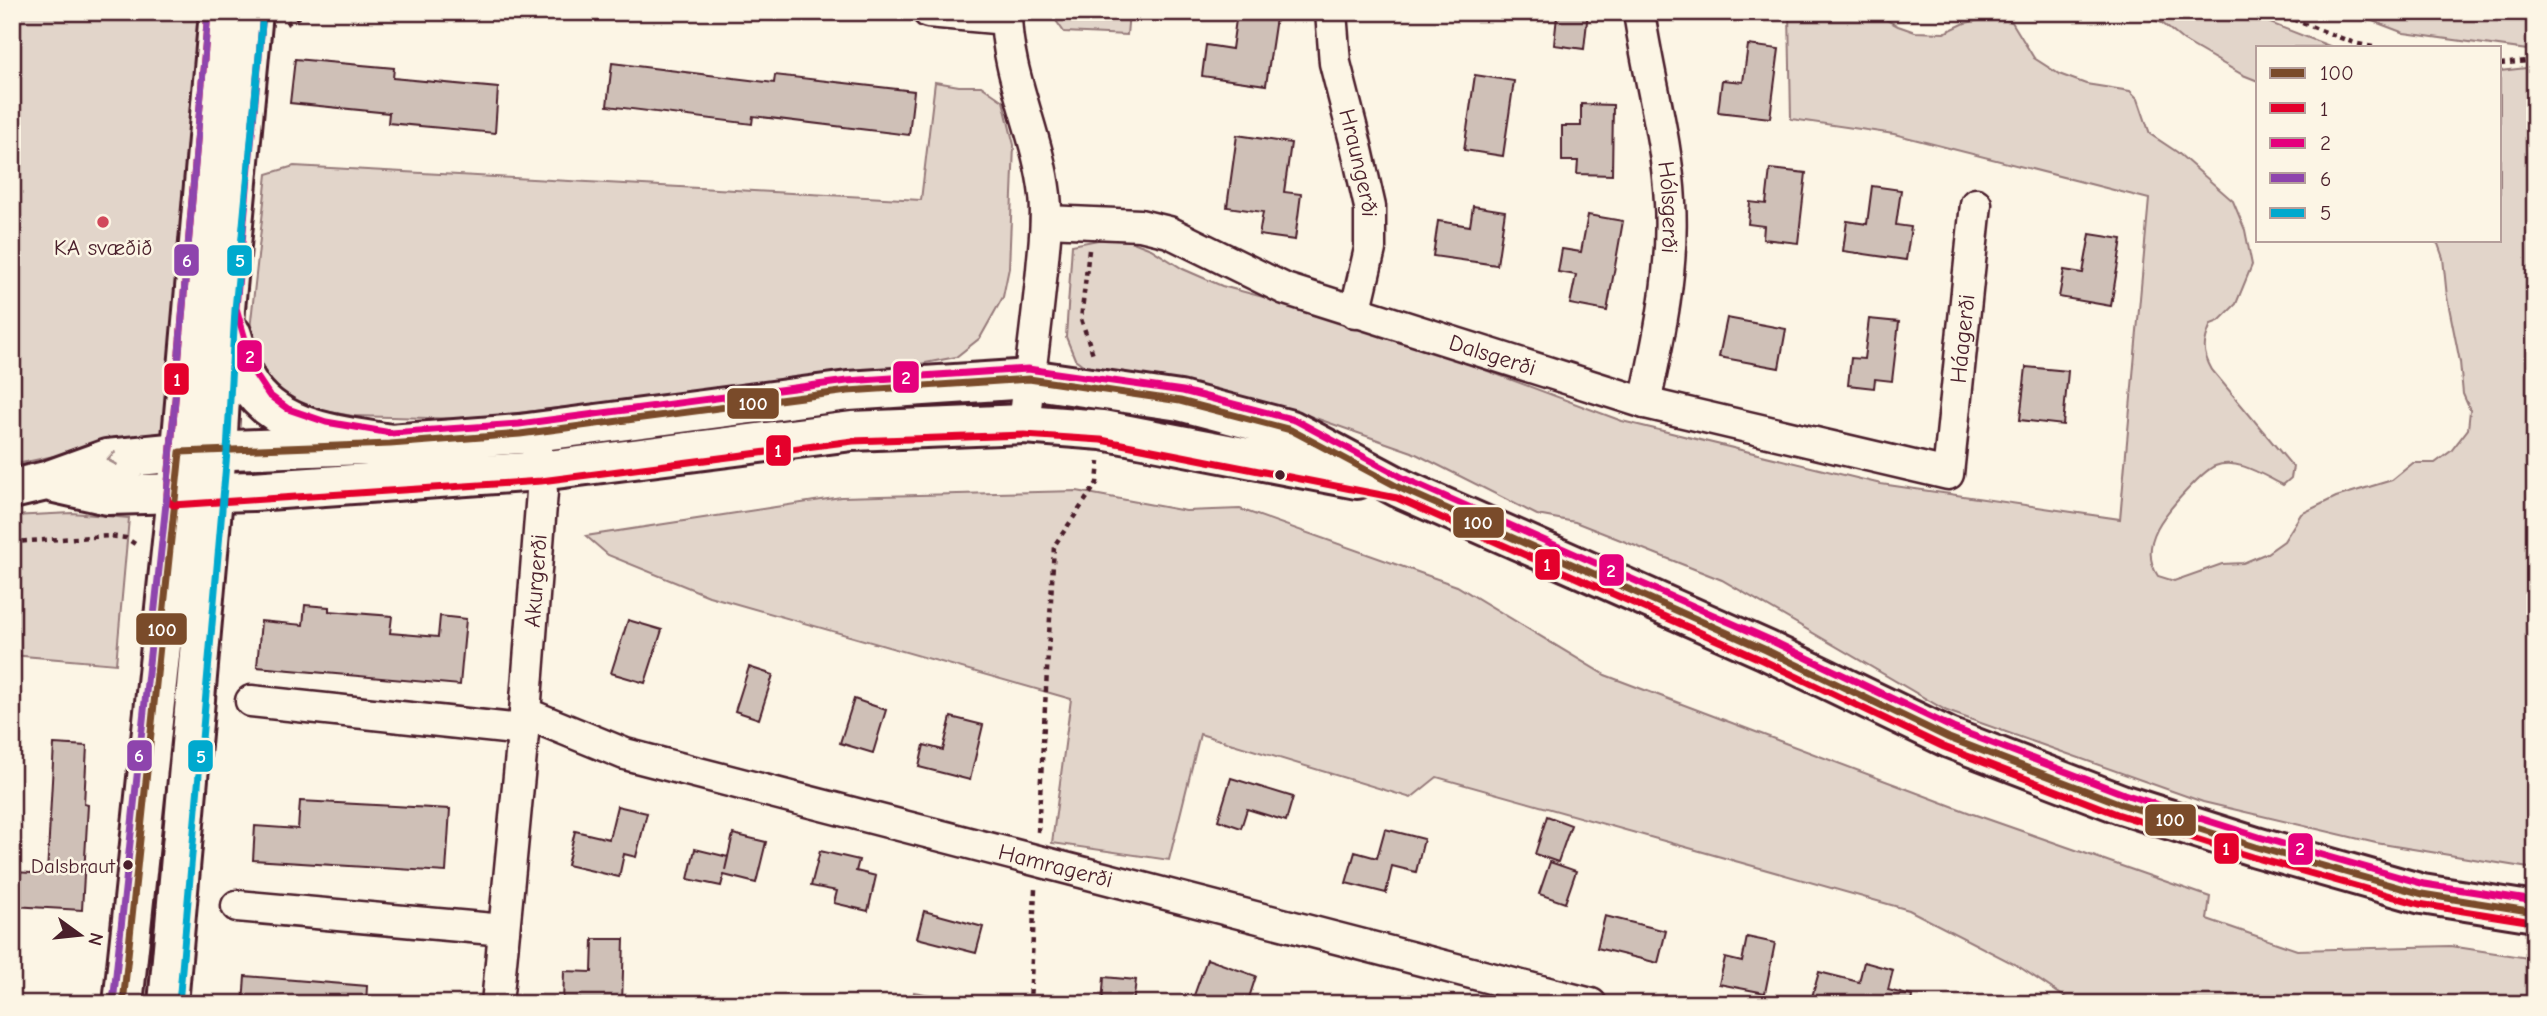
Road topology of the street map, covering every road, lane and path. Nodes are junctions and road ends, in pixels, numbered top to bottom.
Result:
1 (219, 12) edge
2 (308, 12) edge
3 (928, 12) edge
4 (1331, 12) edge
5 (1639, 12) edge
6 (2274, 12) edge
7 (1006, 16) edge
8 (267, 19) edge
9 (2368, 46) edge
10 (2535, 60) edge
11 (2502, 64) edge
12 (1976, 204) dead end
13 (1046, 221) junction
14 (1092, 223) junction
15 (225, 309) junction
16 (1355, 313) junction
17 (1029, 379) junction
18 (1104, 389) junction
19 (1644, 403) junction
20 (1024, 425) junction
21 (1102, 430) junction
22 (536, 432) junction
23 (390, 444) junction
24 (198, 451) junction
25 (540, 471) junction
26 (1948, 474) joint
27 (29, 485) edge
28 (1401, 488) junction
29 (195, 494) junction
30 (109, 536) dead end
31 (12, 542) edge
32 (251, 701) dead end
33 (524, 722) junction
34 (1037, 860) junction
35 (237, 906) dead end
36 (2535, 912) edge
37 (504, 930) junction
38 (1523, 995) edge
39 (123, 1004) edge
40 (168, 1004) edge
41 (497, 1004) edge
42 (1030, 1004) edge
43 (1591, 1004) edge

1 - 24 street
2 - 8 path
3 - 7 street
4 - 16 street, Hraungerði
5 - 19 street, Hólsgerði
6 - 9 path
7 - 13 street
8 - 15 street
10 - 11 path
12 - 26 street, Háagerði
13 - 14 street, Dalsgerði
13 - 17 street
14 - 16 street, Dalsgerði
14 - 18 path
15 - 23 street
15 - 24 street
16 - 19 street, Dalsgerði
17 - 18 street
17 - 20 street
17 - 22 street
18 - 28 street
19 - 26 street, Dalsgerði
20 - 21 street
20 - 25 street
21 - 28 street
21 - 34 path
22 - 23 street
22 - 25 street, Akurgerði
23 - 24 street
24 -> 27 street
24 - 29 street
25 - 29 street
25 - 33 street, Akurgerði
27 - 29 street
28 - 36 street
29 - 39 street
29 - 40 street
30 - 31 path
32 - 33 street
33 - 34 street, Hamragerði
33 - 37 street, Akurgerði
34 - 38 street, Hamragerði
34 - 42 path
35 - 37 street
37 - 41 street, Akurgerði
38 - 43 street, Hamragerði

